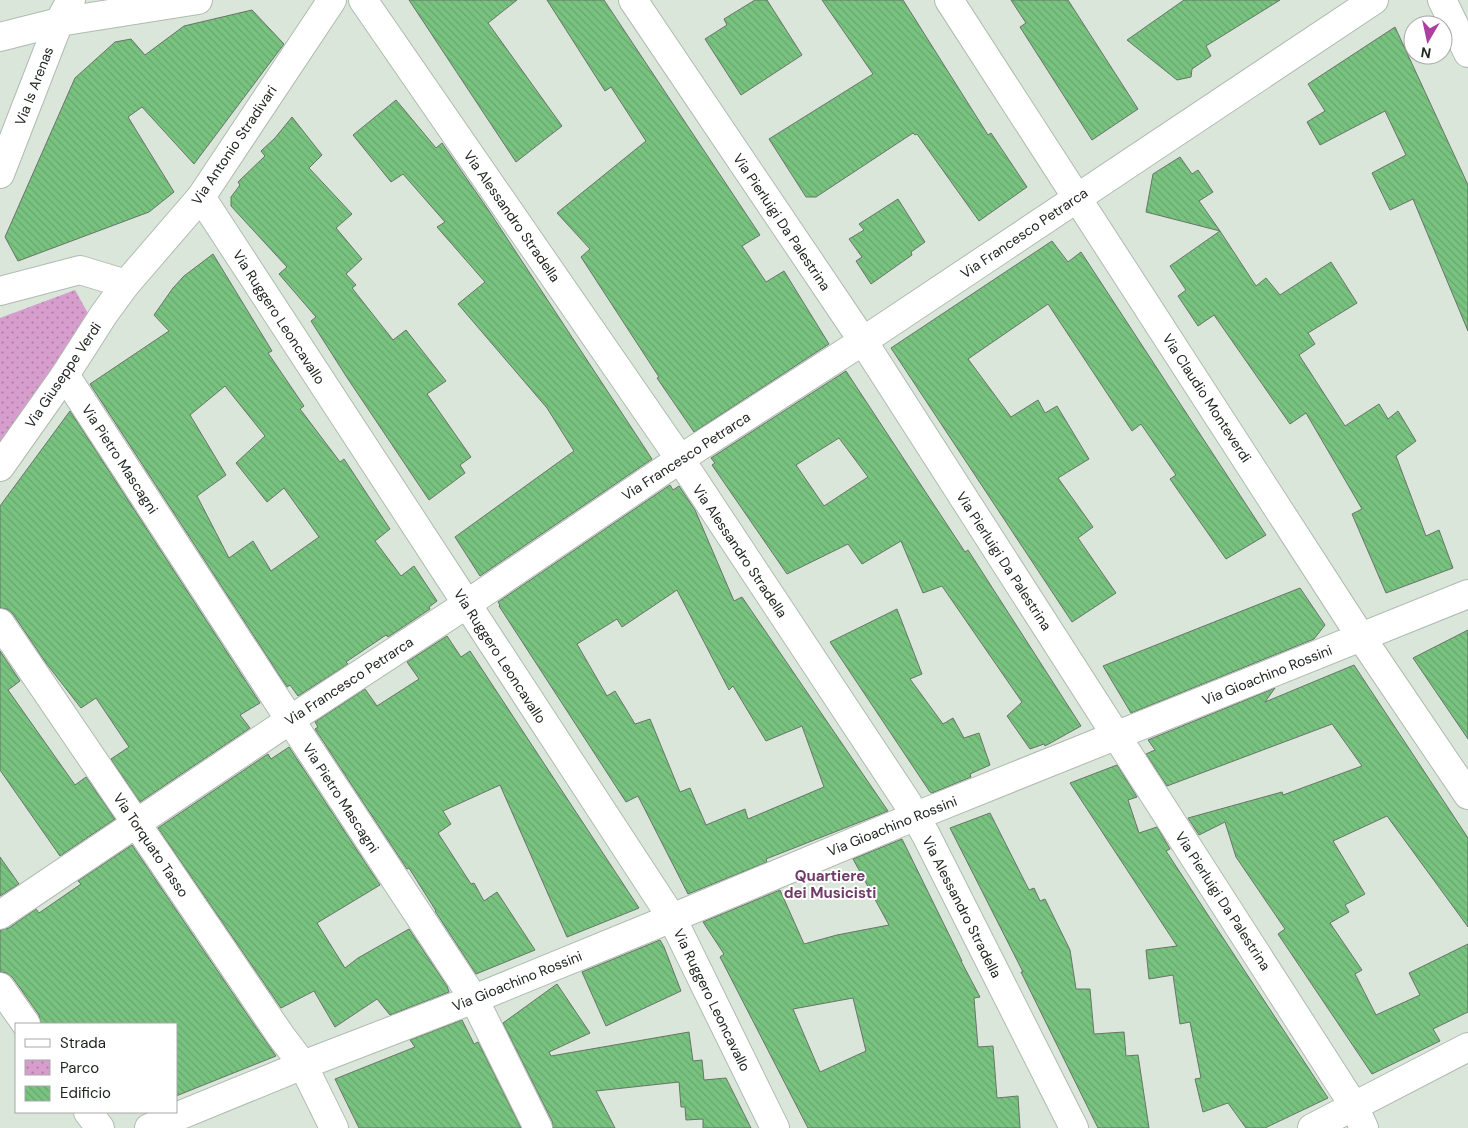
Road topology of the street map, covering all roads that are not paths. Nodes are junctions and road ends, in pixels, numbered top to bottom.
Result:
1 (198, 0) edge
2 (332, 0) edge
3 (363, 0) edge
4 (633, 0) edge
5 (949, 0) edge
6 (1374, 0) edge
7 (1442, 0) edge
8 (65, 11) edge
9 (0, 37) edge
10 (1468, 53) edge
11 (0, 174) edge
12 (201, 197) junction
13 (1077, 198) junction
14 (126, 284) junction
15 (0, 291) edge
16 (863, 341) junction
17 (66, 374) junction
18 (680, 459) junction
19 (0, 467) edge
20 (1468, 594) edge
21 (466, 604) junction
22 (0, 623) edge
23 (1361, 637) junction
24 (290, 720) junction
25 (1117, 736) junction
26 (1468, 795) edge
27 (916, 816) junction
28 (136, 823) junction
29 (0, 915) edge
30 (672, 918) junction
31 (0, 987) edge
32 (474, 999) junction
33 (25, 1023) edge
34 (1468, 1047) edge
35 (303, 1065) junction
36 (89, 1113) edge
37 (1359, 1117) edge
38 (100, 1128) edge
39 (149, 1128) edge
40 (334, 1128) edge
41 (538, 1128) edge
42 (776, 1128) edge
43 (1074, 1128) edge
44 (1312, 1128) edge

1 - 8 street
2 - 12 street, Via Antonio Stradivari
3 - 18 street, Via Alessandro Stradella
4 - 16 street, Via Pierluigi Da Palestrina
5 - 13 street, Via Claudio Monteverdi
6 - 13 street, Via Francesco Petrarca
7 - 10 street
8 - 9 street
8 - 11 street, Via Is Arenas
12 - 14 street, Via Antonio Stradivari
12 - 21 street, Via Ruggero Leoncavallo
13 - 16 street, Via Francesco Petrarca
13 - 23 street, Via Claudio Monteverdi
14 - 15 street
14 - 17 street, Via Giuseppe Verdi
16 - 18 street, Via Francesco Petrarca
16 - 25 street, Via Pierluigi Da Palestrina
17 - 19 street, Via Giuseppe Verdi
17 - 24 street, Via Pietro Mascagni
18 - 21 street, Via Francesco Petrarca
18 - 27 street, Via Alessandro Stradella
20 - 23 street, Via Gioachino Rossini
21 - 24 street, Via Francesco Petrarca
21 - 30 street, Via Ruggero Leoncavallo
22 - 28 street, Via Torquato Tasso
23 - 25 street, Via Gioachino Rossini
23 - 26 street, Via Claudio Monteverdi
24 - 28 street, Via Francesco Petrarca
24 - 32 street, Via Pietro Mascagni
25 - 27 street, Via Gioachino Rossini
25 - 37 street, Via Pierluigi Da Palestrina
27 - 30 street, Via Gioachino Rossini
27 - 43 street, Via Alessandro Stradella
28 - 29 street, Via Francesco Petrarca
28 - 35 street, Via Torquato Tasso
30 - 32 street, Via Gioachino Rossini
30 - 42 street, Via Ruggero Leoncavallo
31 - 33 street
32 - 35 street, Via Gioachino Rossini
32 - 41 street, Via Pietro Mascagni
34 - 37 street
35 - 39 street, Via Gioachino Rossini
35 - 40 street, Via Torquato Tasso
36 - 38 street
37 - 44 street

